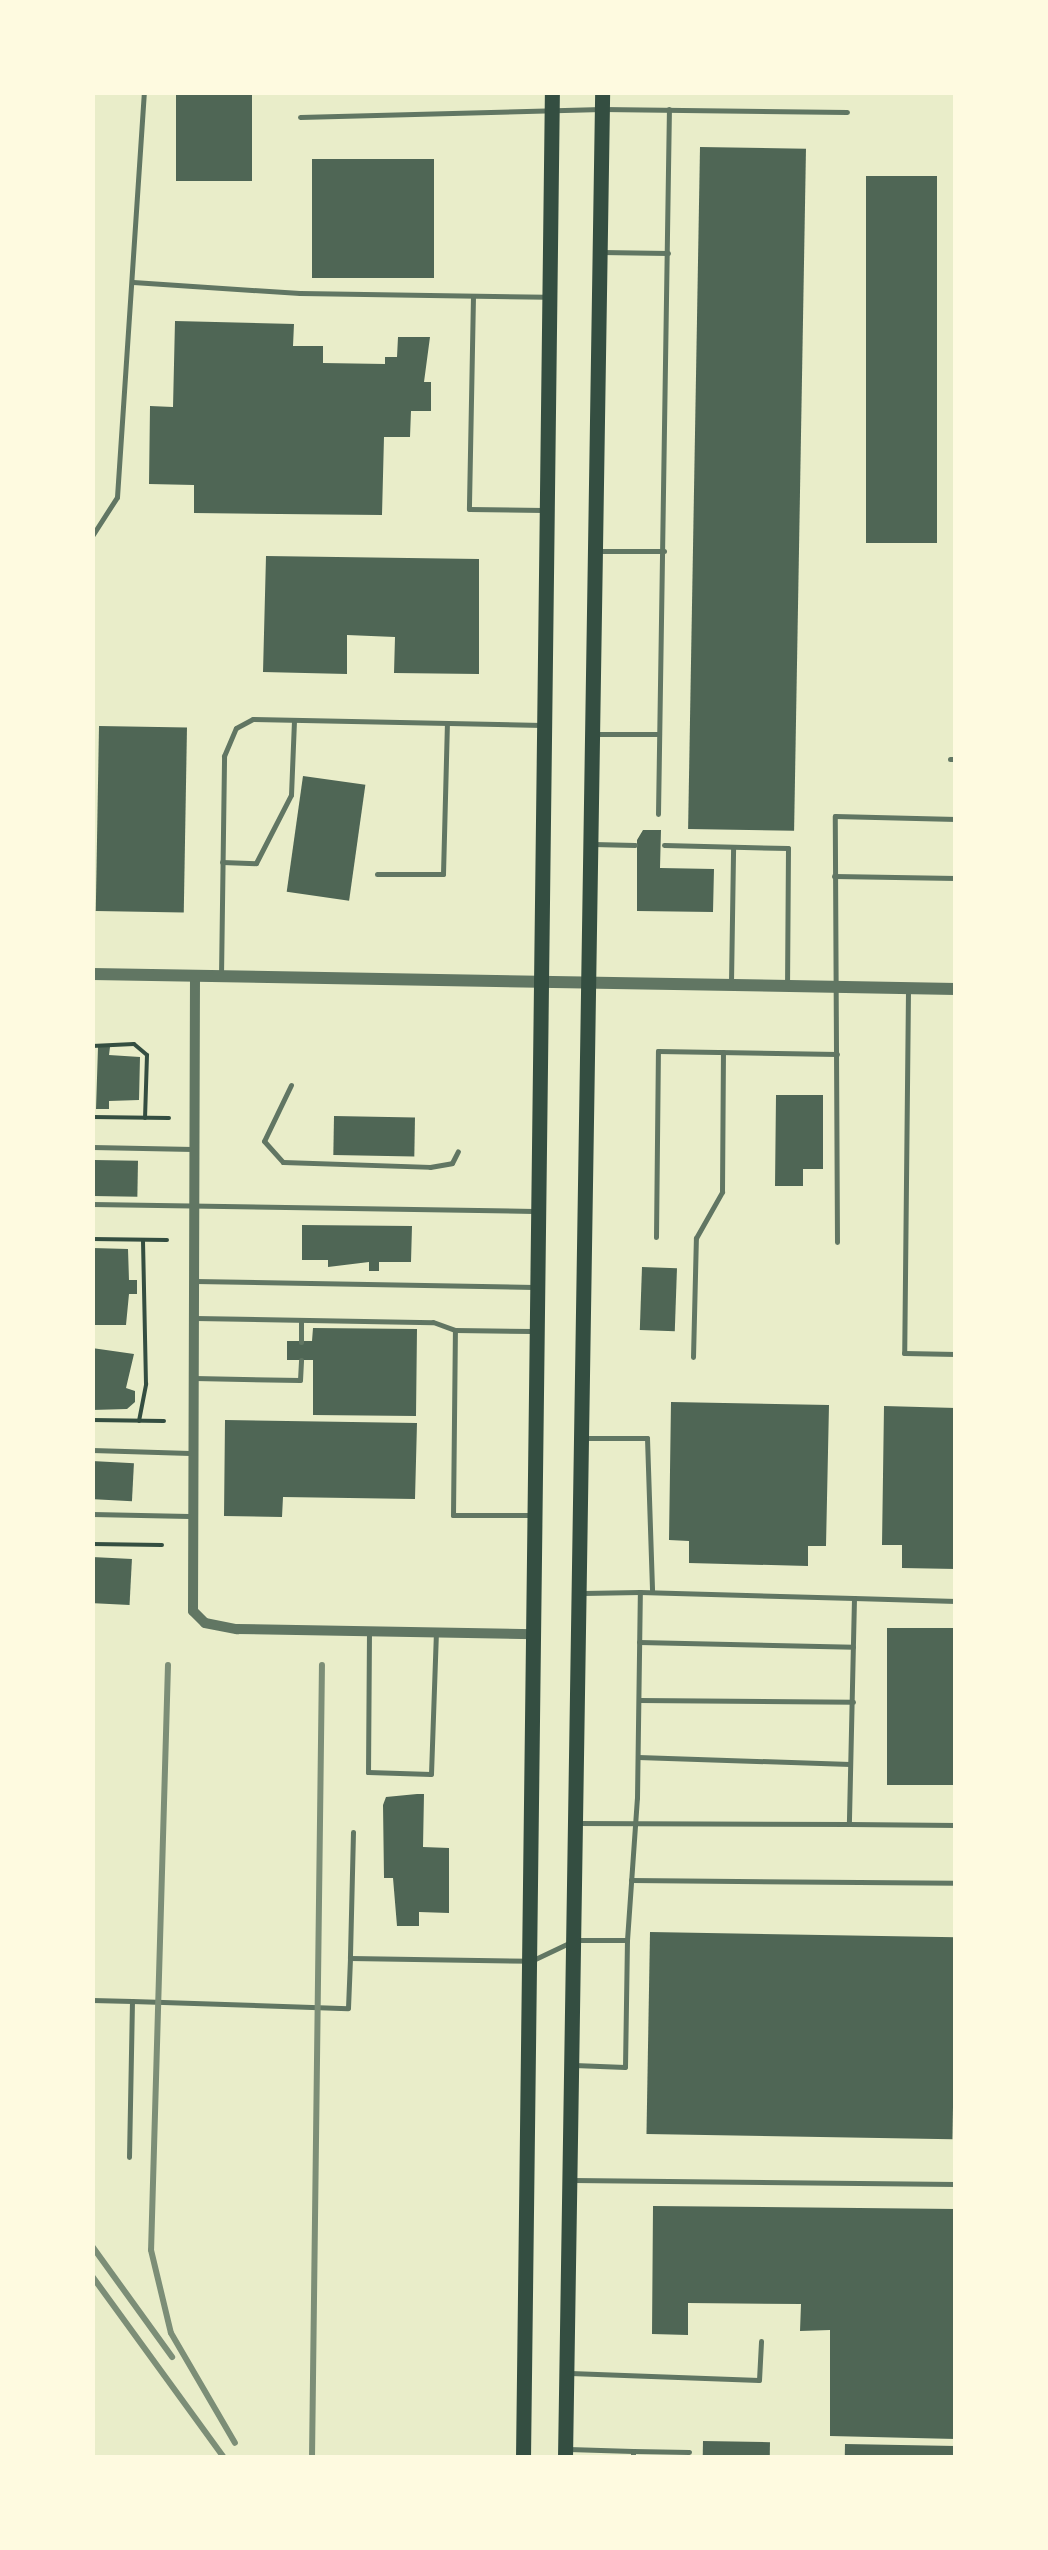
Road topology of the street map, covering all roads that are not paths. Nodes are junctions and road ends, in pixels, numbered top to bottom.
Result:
1 (144, 92) edge
2 (552, 92) edge
3 (602, 100) edge
4 (669, 109) junction
5 (552, 111) junction
6 (847, 112) dead end
7 (300, 117) dead end
8 (599, 252) junction
9 (668, 253) junction
10 (132, 282) junction
11 (472, 296) junction
12 (549, 296) junction
13 (546, 510) junction
14 (92, 536) edge
15 (594, 550) junction
16 (664, 551) junction
17 (294, 720) junction
18 (447, 723) junction
19 (545, 725) junction
20 (593, 734) junction
21 (659, 734) junction
22 (658, 814) dead end
23 (956, 818) edge
24 (593, 844) junction
25 (635, 845) dead end
26 (664, 846) dead end
27 (733, 848) junction
28 (222, 862) junction
29 (377, 874) dead end
30 (834, 876) junction
31 (956, 878) edge
32 (92, 974) edge
33 (195, 976) junction
34 (221, 976) junction
35 (544, 982) junction
36 (588, 982) junction
37 (731, 985) junction
38 (787, 986) junction
39 (837, 986) junction
40 (908, 988) junction
41 (956, 988) edge
42 (723, 1052) junction
43 (837, 1054) junction
44 (291, 1085) dead end
45 (92, 1148) edge
46 (193, 1148) junction
47 (458, 1151) dead end
48 (92, 1204) edge
49 (192, 1205) junction
50 (542, 1211) junction
51 (656, 1236) dead end
52 (837, 1242) dead end
53 (192, 1281) junction
54 (541, 1288) junction
55 (191, 1318) junction
56 (301, 1320) junction
57 (455, 1330) junction
58 (540, 1331) junction
59 (301, 1342) dead end
60 (956, 1354) edge
61 (693, 1357) dead end
62 (301, 1360) dead end
63 (190, 1378) junction
64 (582, 1438) junction
65 (92, 1450) edge
66 (190, 1452) junction
67 (92, 1514) edge
68 (189, 1516) junction
69 (538, 1516) junction
70 (640, 1592) junction
71 (652, 1592) junction
72 (580, 1593) junction
73 (854, 1598) junction
74 (956, 1600) edge
75 (369, 1632) junction
76 (436, 1632) junction
77 (536, 1634) junction
78 (640, 1642) junction
79 (854, 1646) junction
80 (639, 1700) junction
81 (852, 1702) junction
82 (638, 1757) junction
83 (851, 1764) junction
84 (636, 1822) junction
85 (576, 1823) junction
86 (849, 1824) junction
87 (956, 1826) edge
88 (354, 1832) dead end
89 (631, 1880) junction
90 (956, 1883) edge
91 (574, 1940) junction
92 (626, 1940) junction
93 (350, 1958) junction
94 (531, 1961) junction
95 (92, 2000) edge
96 (132, 2002) junction
97 (572, 2064) junction
98 (129, 2157) dead end
99 (570, 2180) junction
100 (956, 2184) edge
101 (761, 2340) dead end
102 (566, 2373) junction
103 (689, 2452) dead end
104 (565, 2453) edge
105 (633, 2454) edge
106 (522, 2458) edge

1 - 10 lane
2 - 5 main road
3 - 4 lane
3 - 5 lane
3 - 8 main road
4 - 6 lane
4 - 9 lane
5 - 7 lane
5 - 12 main road
8 - 9 lane
8 - 15 main road
9 - 16 lane
10 - 11 lane
10 - 14 lane
11 - 12 lane
11 - 13 lane
12 - 13 main road
13 - 19 main road
15 - 16 lane
15 - 20 main road
16 - 21 lane
17 - 18 lane
17 - 28 lane
17 - 28 lane
18 - 19 lane
18 - 29 lane
19 - 35 main road
20 - 21 lane
20 - 24 main road
21 - 22 lane
23 - 30 lane
24 - 25 lane
24 - 36 main road
26 - 27 lane
27 - 37 lane
27 - 38 lane
28 - 34 lane
30 - 31 lane
30 - 39 lane
32 - 33 street
33 - 34 street
33 - 46 street
34 - 35 street
35 - 36 street
35 - 50 main road
36 - 37 street
36 - 64 main road
37 - 38 street
38 - 39 street
39 - 40 street
39 - 43 lane
40 - 41 street
40 - 60 lane
42 - 43 lane
42 - 51 lane
42 - 61 lane
43 - 52 lane
44 - 47 lane
45 - 46 lane
46 - 49 street
48 - 49 lane
49 - 50 lane
49 - 53 street
50 - 54 main road
53 - 54 lane
53 - 55 street
54 - 58 main road
55 - 56 lane
55 - 63 street
56 - 57 lane
56 - 59 lane
57 - 58 lane
57 - 69 lane
58 - 69 main road
62 - 63 lane
63 - 66 street
64 - 71 lane
64 - 72 main road
65 - 66 lane
66 - 68 street
67 - 68 lane
68 - 75 street
69 - 77 main road
70 - 71 lane
70 - 72 lane
70 - 78 lane
71 - 73 lane
72 - 85 main road
73 - 74 lane
73 - 79 lane
75 - 76 street
75 - 76 lane
76 - 77 street
77 - 94 main road
78 - 79 lane
78 - 80 lane
79 - 81 lane
80 - 81 lane
80 - 82 lane
81 - 83 lane
82 - 83 lane
82 - 84 lane
83 - 86 lane
84 - 85 lane
84 - 86 lane
84 - 89 lane
85 - 91 main road
86 - 87 lane
88 - 93 lane
89 - 90 lane
89 - 92 lane
91 - 92 lane
91 - 94 lane
91 - 97 main road
92 - 97 lane
93 - 94 lane
93 - 96 lane
94 - 106 main road
95 - 96 lane
96 - 98 lane
97 - 99 main road
99 - 100 lane
99 - 102 main road
101 - 102 lane
102 - 104 main road
103 - 105 lane
104 - 105 lane

